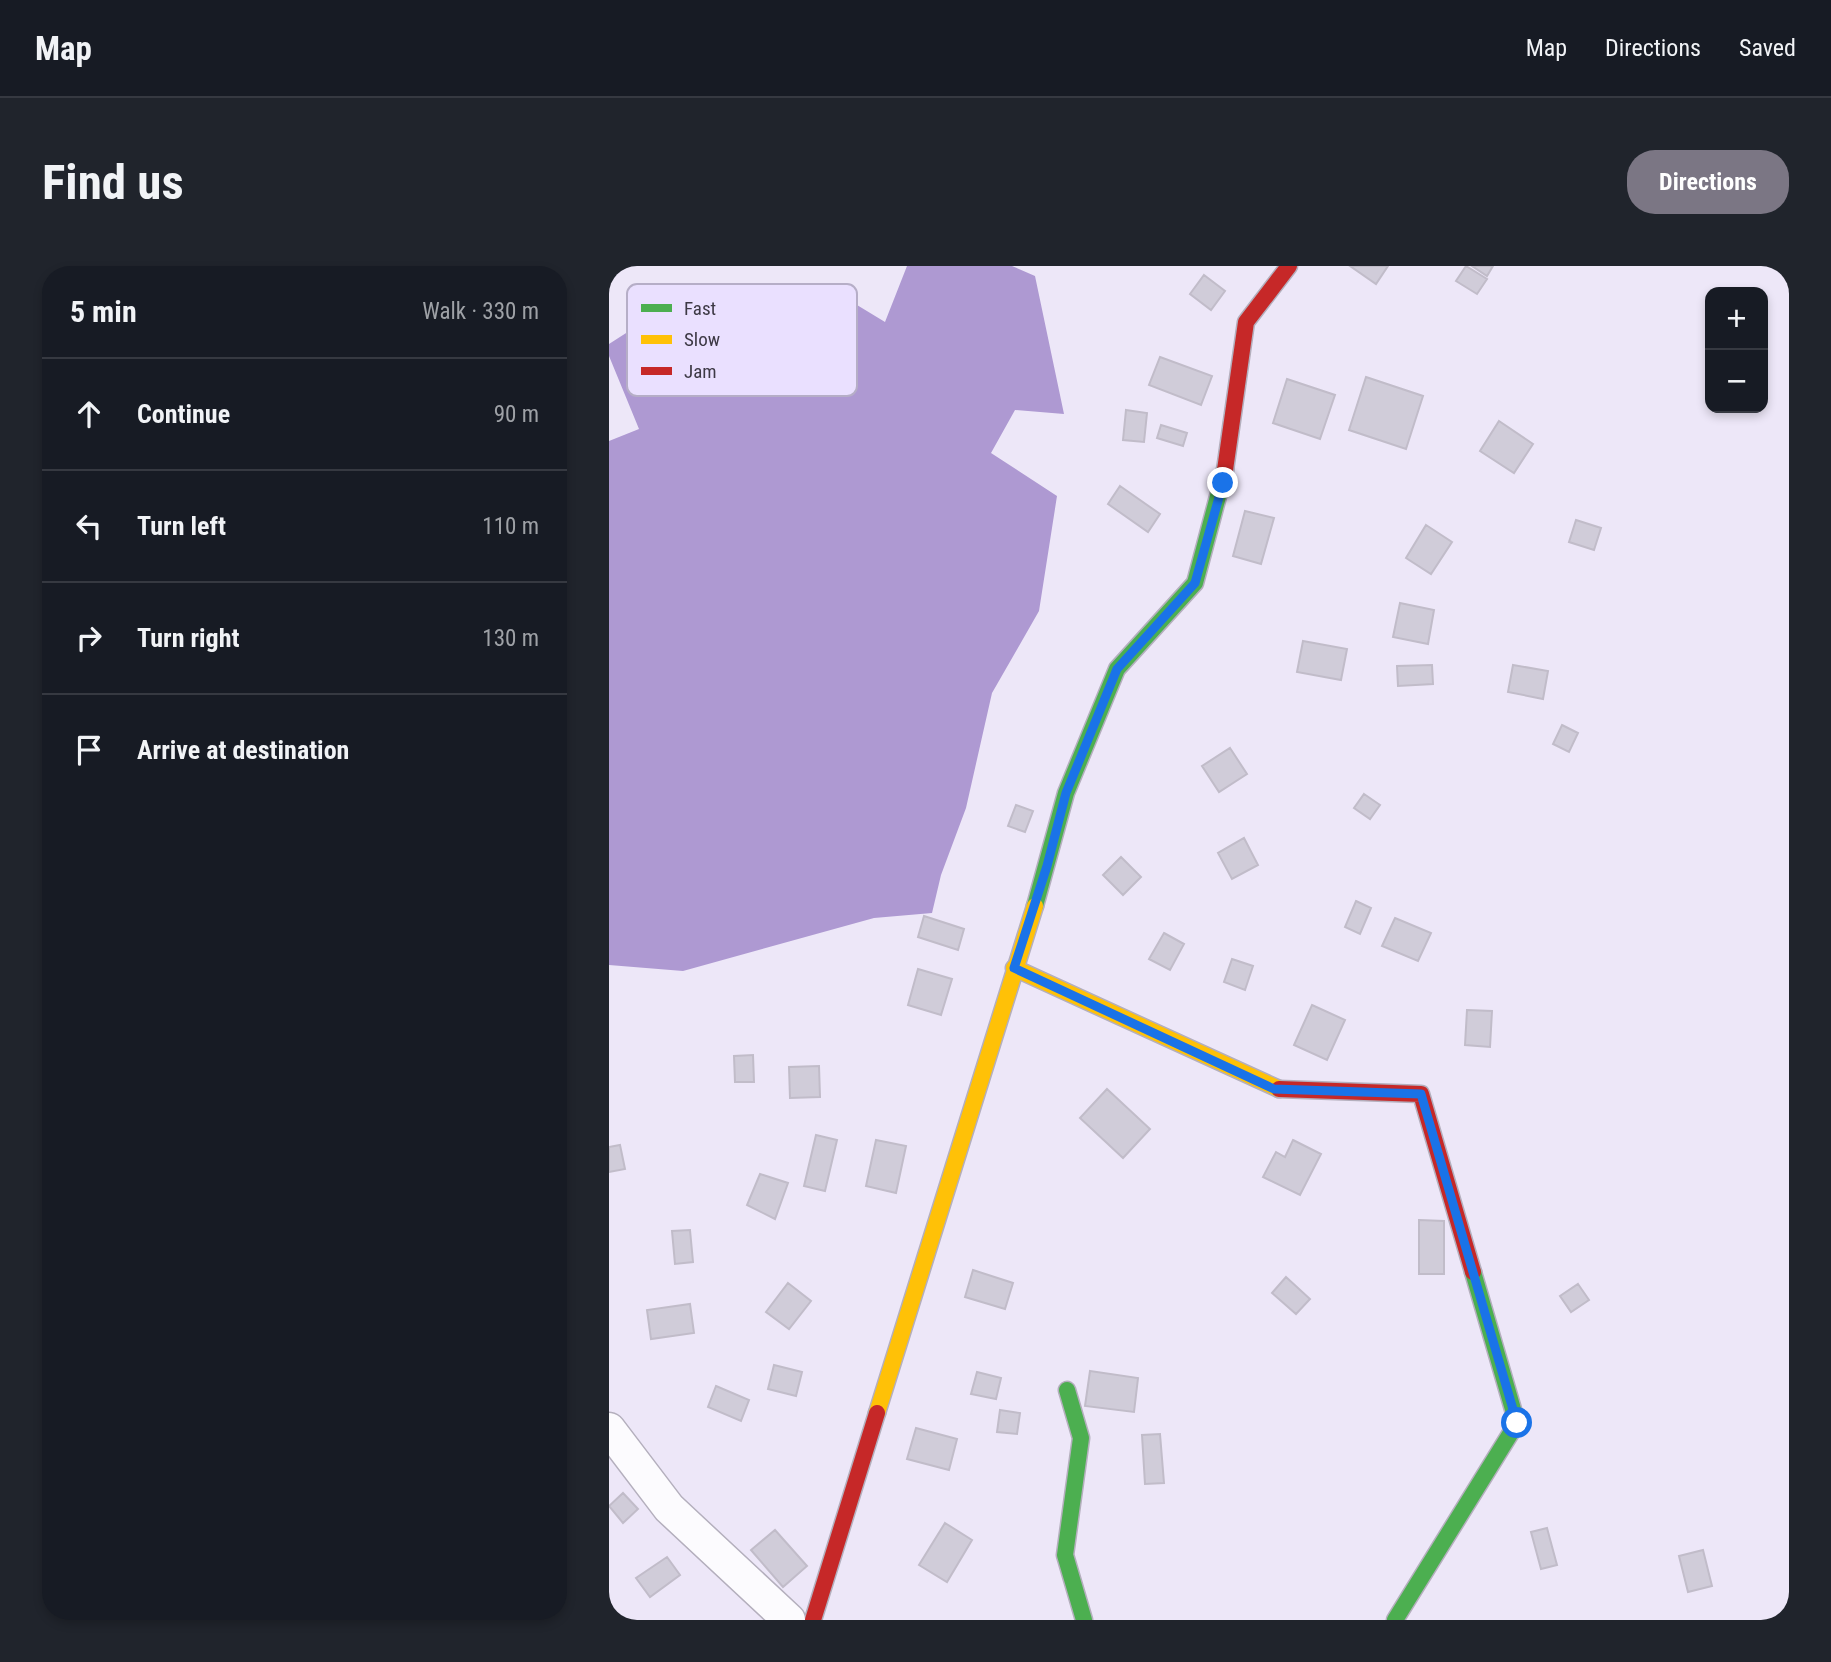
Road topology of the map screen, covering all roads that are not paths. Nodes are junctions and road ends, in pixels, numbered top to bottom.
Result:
1 (1289, 266) edge
2 (1014, 968) junction
3 (1067, 1390) dead end
4 (609, 1429) edge
5 (789, 1620) edge
6 (813, 1620) edge
7 (1084, 1620) edge
8 (1395, 1620) edge

1 - 2 street
2 - 6 street
2 - 8 street
3 - 7 street
4 - 5 street

